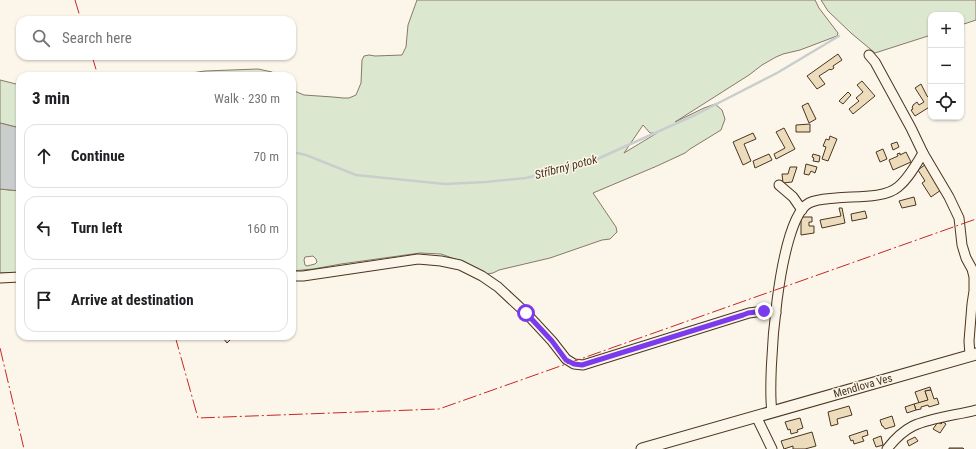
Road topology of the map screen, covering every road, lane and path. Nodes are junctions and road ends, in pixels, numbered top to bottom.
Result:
1 (869, 55) dead end
2 (923, 153) junction
3 (779, 185) dead end
4 (802, 210) junction
5 (296, 276) edge
6 (16, 277) edge
7 (0, 278) edge
8 (776, 313) junction
9 (973, 354) edge
10 (976, 410) edge
11 (772, 412) junction
12 (756, 416) junction
13 (642, 449) edge
14 (772, 449) edge
15 (887, 449) edge

1 - 2 street
2 - 4 street
2 - 9 street
3 - 4 street
4 - 8 street
5 - 8 street
6 - 7 street
8 - 11 street
9 - 11 main road, Mendlova Ves
10 - 15 street
11 - 12 main road, Mendlova Ves
12 - 13 main road, Mendlova Ves
12 - 14 street

